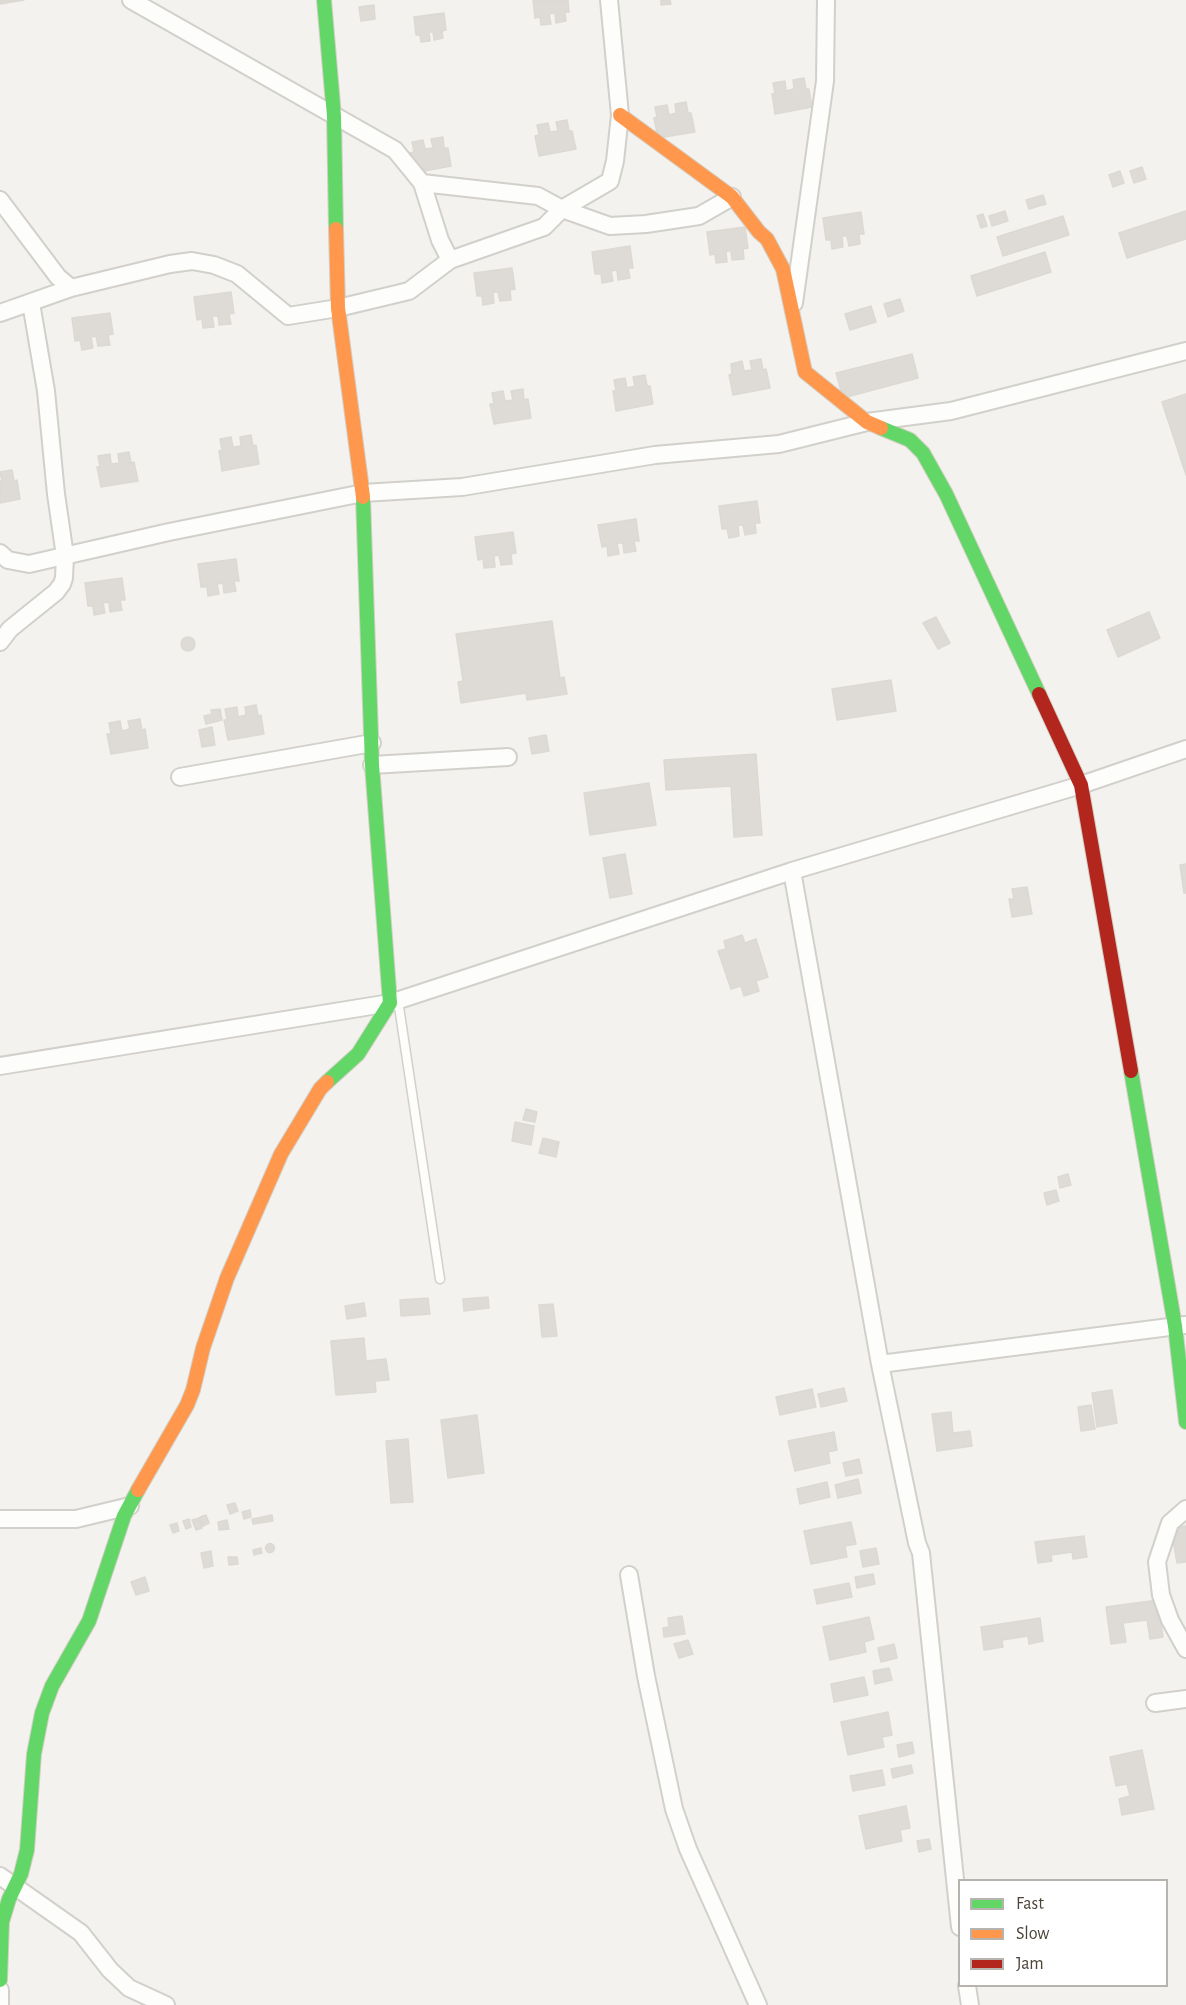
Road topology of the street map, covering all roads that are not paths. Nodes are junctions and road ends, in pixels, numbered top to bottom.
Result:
1 (131, 0) edge
2 (324, 0) edge
3 (609, 0) edge
4 (826, 0) edge
5 (620, 115) junction
6 (334, 116) junction
7 (422, 183) junction
8 (732, 197) junction
9 (0, 200) edge
10 (562, 209) junction
11 (450, 260) junction
12 (71, 288) junction
13 (31, 303) junction
14 (338, 308) junction
15 (0, 313) edge
16 (792, 318) junction
17 (1186, 351) edge
18 (867, 422) junction
19 (363, 493) junction
20 (0, 553) edge
21 (65, 556) junction
22 (0, 642) edge
23 (372, 743) junction
24 (1186, 748) edge
25 (508, 757) dead end
26 (372, 765) junction
27 (180, 777) dead end
28 (1082, 785) junction
29 (792, 872) junction
30 (394, 1001) junction
31 (0, 1066) edge
32 (440, 1279) dead end
33 (1181, 1326) edge
34 (880, 1364) junction
35 (1186, 1422) edge
36 (130, 1506) junction
37 (1186, 1509) edge
38 (0, 1519) edge
39 (629, 1575) dead end
40 (1186, 1649) edge
41 (1186, 1699) edge
42 (1155, 1703) dead end
43 (0, 1876) edge
44 (16, 1885) junction
45 (958, 1908) edge
46 (0, 1980) edge
47 (967, 1987) edge
48 (0, 1990) edge
49 (0, 2005) edge
50 (166, 2005) edge
51 (758, 2005) edge
52 (970, 2005) edge

1 - 6 street
2 - 6 street
3 - 5 street
4 - 16 street
5 - 8 street
5 - 10 street
6 - 7 street
6 - 14 street
7 - 10 street
7 - 11 street
8 - 10 street
8 - 16 street
9 - 12 street
10 - 11 street
11 - 14 street
12 - 13 street
12 - 14 street
13 - 15 street
13 - 21 street
14 - 19 street
16 - 18 street
17 - 18 street
18 - 19 street
18 - 28 street
19 - 21 street
19 - 23 street
20 - 21 street
21 - 22 street
23 - 26 street
23 - 27 street
24 - 28 street
25 - 26 street
26 - 30 street
28 - 29 street
28 - 33 street
29 - 30 street
29 - 34 street
30 - 31 street
30 - 32 lane
30 - 36 street
33 - 34 street
33 - 35 street
34 - 45 street
36 - 38 street
36 - 44 street
37 - 40 street
39 - 51 street
41 - 42 street
43 - 44 street
44 - 46 street
44 - 50 street
47 - 52 street
48 - 49 street

